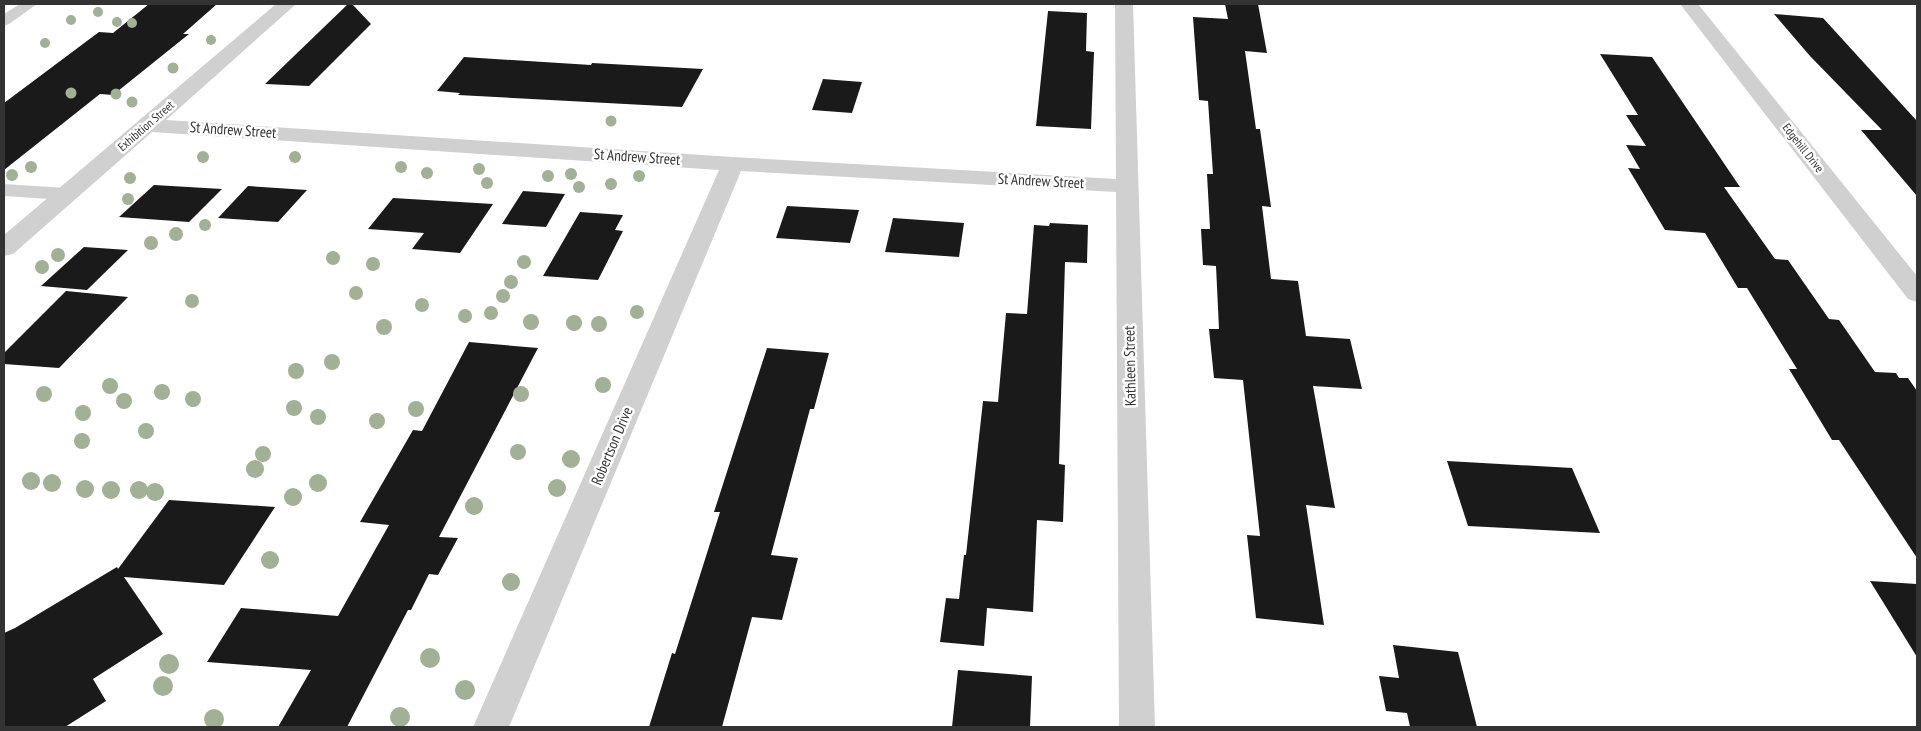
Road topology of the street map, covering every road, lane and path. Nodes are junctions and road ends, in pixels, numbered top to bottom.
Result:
1 (30, 4) edge
2 (288, 4) edge
3 (1124, 4) edge
4 (1689, 4) edge
5 (4, 21) edge
6 (147, 125) junction
7 (733, 164) junction
8 (1126, 186) junction
9 (4, 190) edge
10 (66, 194) junction
11 (4, 248) edge
12 (1917, 293) edge
13 (490, 727) edge
14 (1137, 727) edge

1 - 5 lane
2 - 6 street, Exhibition Street
3 - 8 street, Kathleen Street
4 - 12 street, Edgehill Drive
6 - 7 street, St Andrew Street
6 - 10 street, Exhibition Street
7 - 8 street, St Andrew Street
7 - 13 street, Robertson Drive
8 - 14 street, Kathleen Street
9 - 10 lane
10 - 11 street, Exhibition Street

